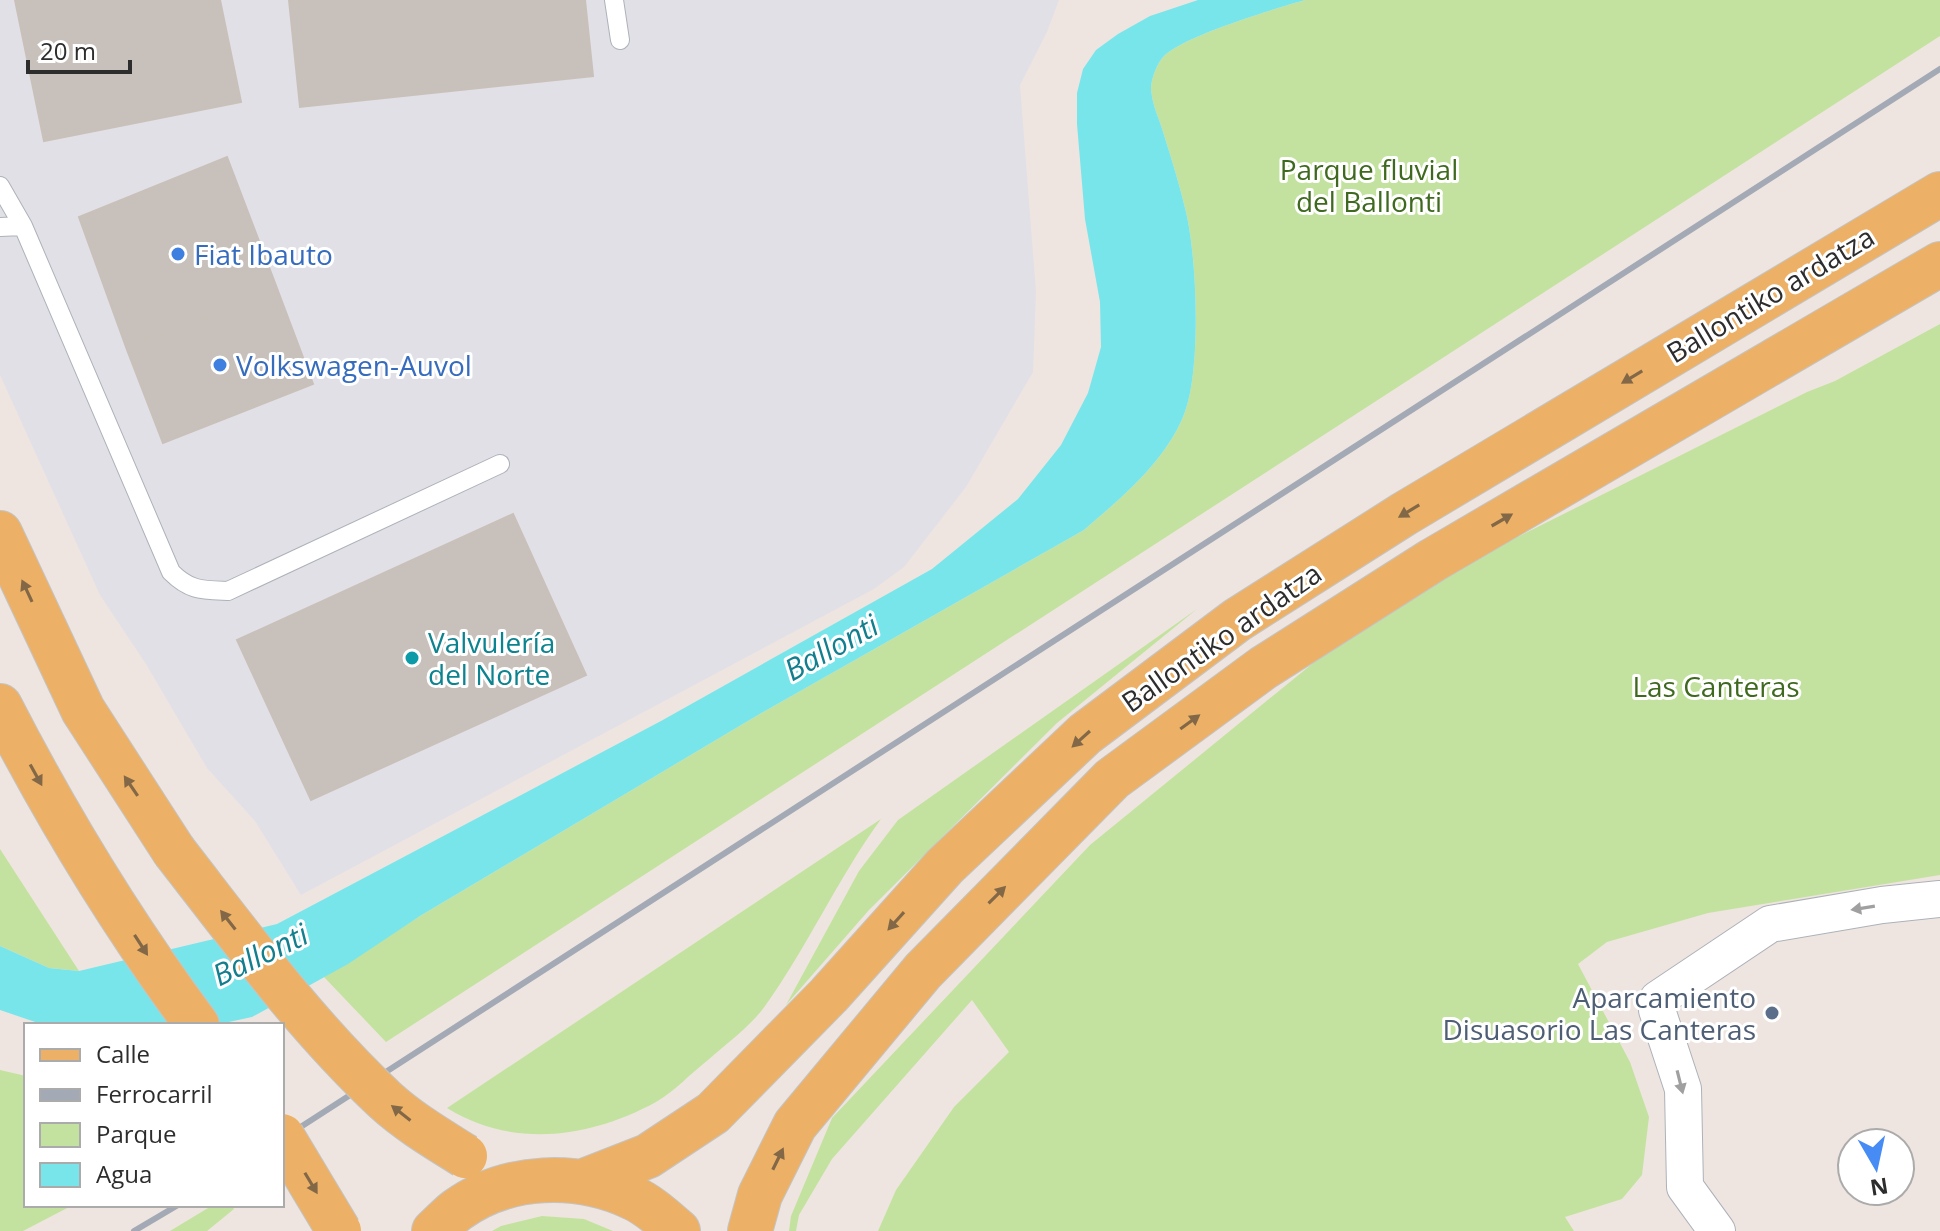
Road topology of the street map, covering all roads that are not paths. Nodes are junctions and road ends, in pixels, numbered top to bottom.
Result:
1 (614, 0) edge
2 (620, 40) dead end
3 (1940, 164) edge
4 (0, 186) edge
5 (1940, 194) edge
6 (23, 226) junction
7 (0, 227) edge
8 (1866, 237) junction
9 (1940, 264) edge
10 (1940, 276) edge
11 (1869, 306) junction
12 (500, 464) dead end
13 (0, 533) edge
14 (0, 706) edge
15 (1940, 899) edge
16 (195, 1023) edge
17 (284, 1139) edge
18 (539, 1180) junction
19 (584, 1181) junction
20 (339, 1231) edge
21 (434, 1231) edge
22 (678, 1231) edge
23 (750, 1231) edge
24 (1717, 1231) edge

1 - 2 lane
3 - 8 main road
4 - 6 lane
5 - 8 main road, Ballontiko ardatza
6 - 7 lane
6 - 12 lane
8 -> 19 main road, Ballontiko ardatza
9 - 11 main road, Ballontiko ardatza
10 - 11 main road
23 -> 11 main road, Ballontiko ardatza
18 -> 13 main road, bridge
14 -> 16 main road
15 -> 24 street
17 -> 20 main road, bridge
18 - 19 main road
18 - 21 main road
19 - 22 main road

